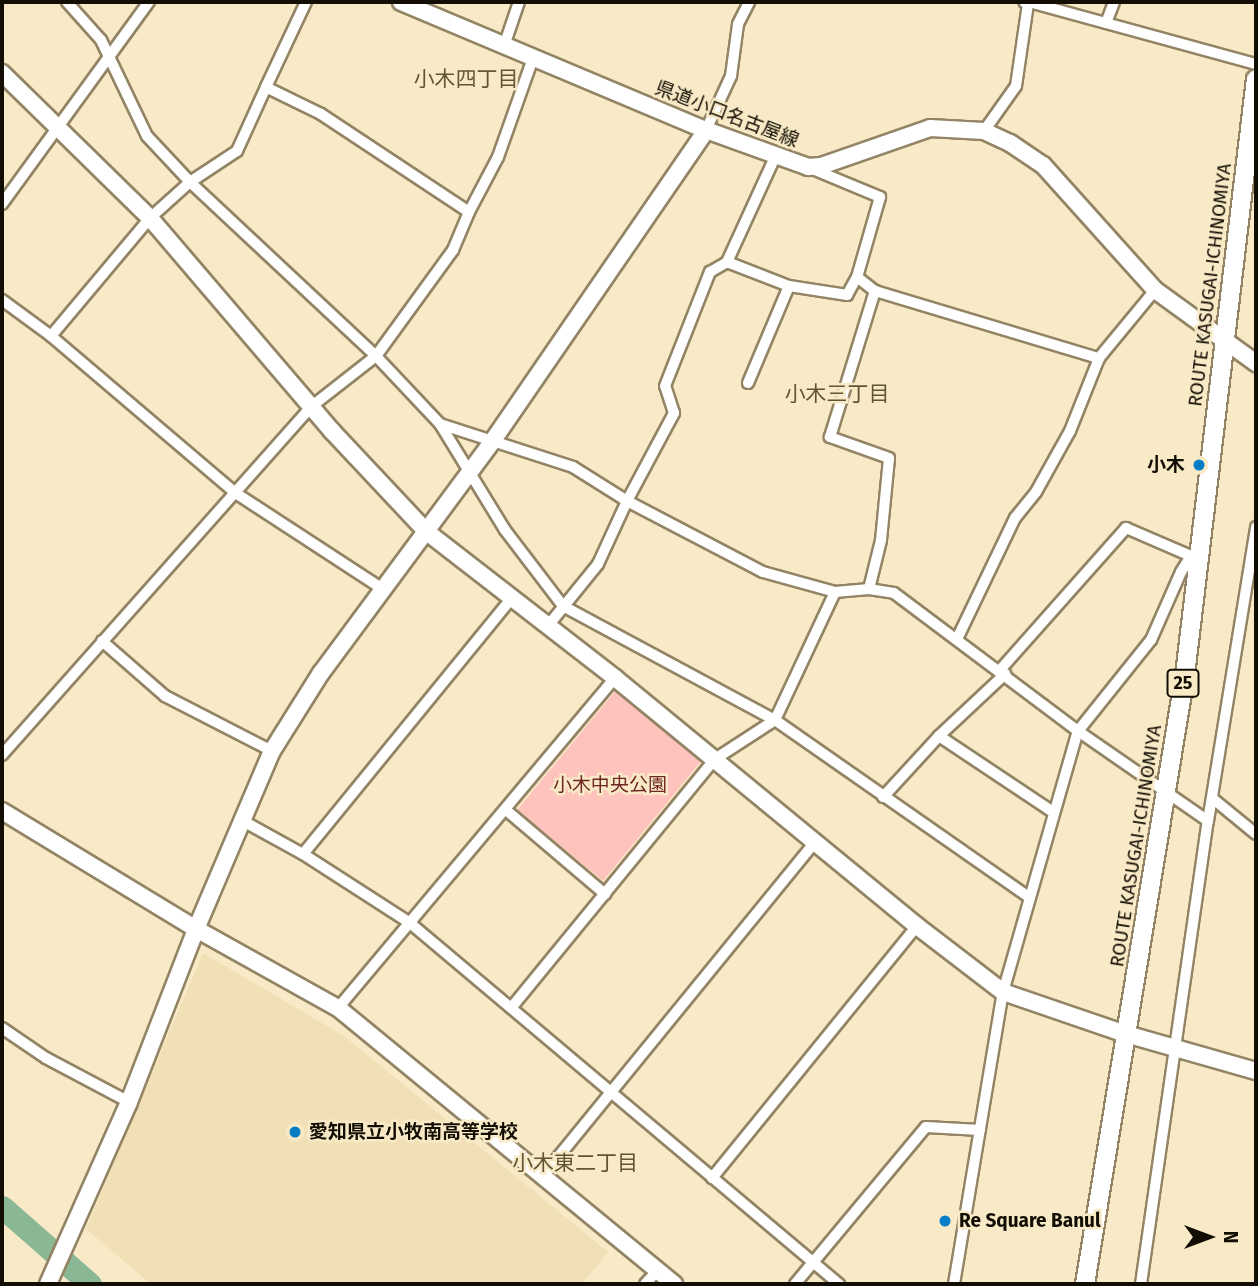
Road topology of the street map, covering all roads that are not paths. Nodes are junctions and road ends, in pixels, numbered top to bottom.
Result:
1 (68, 2) edge
2 (149, 2) edge
3 (306, 2) edge
4 (401, 2) edge
5 (519, 2) edge
6 (749, 2) edge
7 (1027, 2) edge
8 (1114, 2) edge
9 (1106, 23) junction
10 (504, 46) junction
11 (110, 55) junction
12 (533, 58) junction
13 (1256, 64) edge
14 (2, 73) edge
15 (1256, 79) edge
16 (266, 88) junction
17 (58, 126) junction
18 (706, 130) junction
19 (984, 131) junction
20 (775, 157) junction
21 (808, 167) junction
22 (190, 182) junction
23 (2, 204) edge
24 (470, 212) junction
25 (150, 218) junction
26 (727, 262) junction
27 (857, 277) junction
28 (789, 286) junction
29 (1155, 290) junction
30 (875, 291) junction
31 (2, 300) edge
32 (51, 336) junction
33 (1224, 341) junction
34 (376, 356) junction
35 (1099, 358) junction
36 (1255, 359) edge
37 (748, 383) dead end
38 (312, 406) junction
39 (440, 424) junction
40 (494, 439) junction
41 (469, 472) junction
42 (234, 492) junction
43 (627, 501) junction
44 (1256, 527) edge
45 (427, 532) junction
46 (1196, 556) junction
47 (383, 589) junction
48 (869, 589) junction
49 (835, 592) junction
50 (512, 598) junction
51 (563, 606) junction
52 (547, 626) junction
53 (957, 639) junction
54 (102, 641) junction
55 (1002, 672) junction
56 (615, 678) junction
57 (775, 720) junction
58 (1079, 732) junction
59 (939, 736) junction
60 (271, 751) junction
61 (2, 755) edge
62 (715, 759) junction
63 (1166, 792) junction
64 (883, 797) junction
65 (1212, 799) junction
66 (506, 810) junction
67 (2, 811) edge
68 (1053, 812) junction
69 (243, 821) junction
70 (1208, 821) junction
71 (1256, 834) edge
72 (815, 842) junction
73 (303, 854) junction
74 (605, 894) junction
75 (1029, 897) junction
76 (410, 923) junction
77 (917, 926) junction
78 (196, 929) junction
79 (1003, 992) junction
80 (338, 1008) junction
81 (510, 1008) junction
82 (2, 1028) edge
83 (1126, 1034) junction
84 (1176, 1047) junction
85 (1256, 1071) edge
86 (609, 1091) junction
87 (129, 1102) junction
88 (980, 1130) junction
89 (541, 1178) junction
90 (712, 1178) junction
91 (813, 1263) junction
92 (657, 1271) junction
93 (48, 1283) edge
94 (645, 1284) edge
95 (674, 1284) edge
96 (795, 1284) edge
97 (839, 1284) edge
98 (954, 1284) edge
99 (1085, 1284) edge
100 (1141, 1284) edge

1 - 11 street
2 - 11 street
3 - 16 street
4 - 10 street, 県道小口名古屋線
5 - 10 street
6 - 18 street
7 - 9 street
7 - 19 street
8 - 9 street
9 - 13 street
10 - 12 street, 県道小口名古屋線
11 - 17 street
11 - 22 street
12 - 18 street, 県道小口名古屋線
12 - 24 street
14 - 17 street
15 - 33 main road, ROUTE KASUGAI-ICHINOMIYA / 25
16 - 22 street
16 - 24 street
17 - 23 street
17 - 25 street
18 - 20 street, 県道小口名古屋線
18 - 40 street
19 - 21 street, 県道小口名古屋線
19 - 29 street, 県道小口名古屋線
20 - 21 street, 県道小口名古屋線
20 - 26 street
21 - 27 street
22 - 25 street
22 - 34 street
24 - 34 street
25 - 32 street
25 - 38 street
26 - 28 street
26 - 43 street
27 - 28 street
27 - 30 street
28 - 37 street
29 - 33 street, 県道小口名古屋線
29 - 35 street
30 - 35 street
30 - 48 street
31 - 32 street
32 - 42 street
33 - 36 street, 県道小口名古屋線
33 - 46 main road, ROUTE KASUGAI-ICHINOMIYA / 25
34 - 38 street
34 - 39 street
35 - 53 street
38 - 42 street
38 - 45 street
39 - 40 street
39 - 41 street
40 - 41 street
40 - 43 street
41 - 45 street
41 - 51 street
42 - 47 street
42 - 54 street
43 - 49 street
43 - 51 street
44 - 65 street
45 - 47 street
45 - 50 street
46 - 55 street
46 - 58 street
46 - 63 main road, ROUTE KASUGAI-ICHINOMIYA / 25
47 - 60 street
48 - 49 street
48 - 53 street
49 - 57 street
50 - 52 street
50 - 73 street
51 - 52 street
51 - 57 street
52 - 56 street
53 - 55 street
54 - 60 street
54 - 61 street
55 - 58 street
55 - 59 street
56 - 62 street
56 - 66 street
57 - 62 street
57 - 64 street
58 - 63 street
58 - 68 street
59 - 64 street
59 - 68 street
60 - 69 street
62 - 72 street
62 - 74 street
63 - 70 street
63 - 83 main road, ROUTE KASUGAI-ICHINOMIYA / 25
64 - 75 street
65 - 70 street
65 - 71 street
66 - 74 street
66 - 76 street
67 - 78 street
68 - 75 street
69 - 73 street
69 - 78 street
70 - 84 street
72 - 77 street
72 - 86 street
73 - 76 street
74 - 81 street
75 - 79 street
76 - 80 street
76 - 81 street
77 - 79 street
77 - 90 street
78 - 80 street
78 - 87 street
79 - 83 street
79 - 88 street
80 - 89 street
81 - 86 street
82 - 87 street
83 - 84 street
83 - 99 main road, ROUTE KASUGAI-ICHINOMIYA / 25
84 - 85 street
84 - 100 street
86 - 89 street
86 - 90 street
87 - 93 street
88 - 91 street
88 - 98 street
89 - 92 street
90 - 91 street
91 - 96 street
91 - 97 street
92 - 94 street
92 - 95 street

